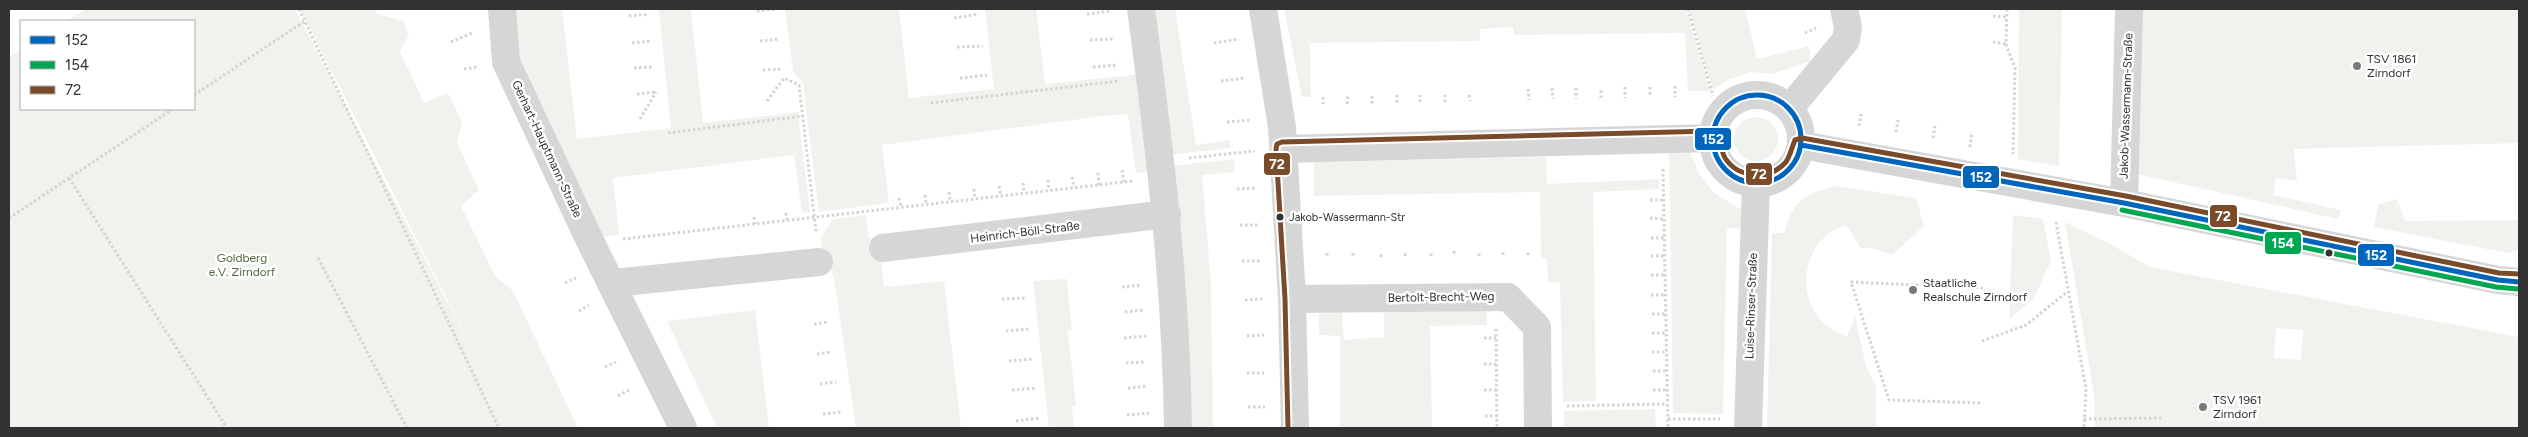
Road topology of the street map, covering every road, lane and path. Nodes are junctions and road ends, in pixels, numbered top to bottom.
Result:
1 (299, 9) edge
2 (502, 9) edge
3 (776, 9) edge
4 (1141, 9) edge
5 (1263, 9) edge
6 (1688, 9) edge
7 (1844, 9) edge
8 (2007, 9) edge
9 (2129, 9) edge
10 (756, 11) dead end
11 (648, 14) dead end
12 (979, 14) dead end
13 (629, 16) dead end
14 (1993, 16) dead end
15 (2007, 16) junction
16 (954, 18) dead end
17 (305, 21) junction
18 (779, 39) dead end
19 (1242, 39) dead end
20 (651, 41) dead end
21 (760, 41) dead end
22 (1993, 42) dead end
23 (632, 43) dead end
24 (1214, 43) dead end
25 (2006, 44) junction
26 (983, 46) dead end
27 (957, 48) dead end
28 (653, 67) dead end
29 (634, 68) dead end
30 (783, 69) dead end
31 (763, 70) dead end
32 (987, 75) dead end
33 (1150, 77) junction
34 (1248, 77) dead end
35 (960, 78) dead end
36 (1221, 81) dead end
37 (1675, 86) dead end
38 (1625, 87) dead end
39 (1650, 87) dead end
40 (1528, 88) dead end
41 (1552, 88) dead end
42 (1576, 88) dead end
43 (1601, 88) dead end
44 (195, 94) edge
45 (637, 94) dead end
46 (1469, 94) dead end
47 (1420, 95) dead end
48 (1445, 95) dead end
49 (1348, 96) dead end
50 (1372, 96) dead end
51 (1397, 96) dead end
52 (1714, 96) dead end
53 (1323, 97) dead end
54 (1650, 97) dead end
55 (1675, 97) dead end
56 (1601, 98) dead end
57 (1625, 98) dead end
58 (1553, 99) dead end
59 (1576, 99) dead end
60 (1529, 100) dead end
61 (767, 101) dead end
62 (1470, 101) dead end
63 (1420, 102) dead end
64 (1445, 102) dead end
65 (931, 103) dead end
66 (1397, 103) dead end
67 (1323, 104) dead end
68 (1348, 104) dead end
69 (1372, 104) dead end
70 (1789, 109) junction
71 (171, 110) edge
72 (802, 116) junction
73 (640, 119) dead end
74 (1254, 119) dead end
75 (1227, 122) dead end
76 (668, 133) dead end
77 (1663, 138) junction
78 (1712, 138) junction
79 (1800, 145) junction
80 (1283, 149) junction
81 (1256, 151) dead end
82 (2012, 163) dead end
83 (1163, 169) junction
84 (1122, 170) dead end
85 (1098, 173) dead end
86 (1072, 177) dead end
87 (69, 178) junction
88 (1048, 180) dead end
89 (1124, 182) junction
90 (1023, 183) dead end
91 (1756, 184) junction
92 (1099, 185) junction
93 (1000, 186) dead end
94 (1074, 188) junction
95 (1260, 188) dead end
96 (974, 189) dead end
97 (1237, 189) dead end
98 (1049, 190) junction
99 (949, 192) dead end
100 (2052, 192) junction
101 (1024, 193) junction
102 (925, 195) dead end
103 (1001, 196) junction
104 (899, 198) dead end
105 (975, 199) junction
106 (1650, 200) dead end
107 (1664, 200) junction
108 (950, 202) junction
109 (2124, 203) junction
110 (926, 204) junction
111 (901, 207) junction
112 (786, 213) dead end
113 (1167, 214) junction
114 (754, 217) dead end
115 (814, 217) junction
116 (9, 218) edge
117 (1650, 218) dead end
118 (1664, 219) junction
119 (787, 220) junction
120 (724, 221) dead end
121 (695, 224) dead end
122 (755, 224) junction
123 (1240, 225) dead end
124 (1260, 225) dead end
125 (725, 227) junction
126 (665, 228) dead end
127 (696, 231) junction
128 (634, 232) dead end
129 (666, 234) junction
130 (634, 238) junction
131 (1651, 238) dead end
132 (1664, 238) junction
133 (591, 243) junction
134 (883, 248) dead end
135 (1479, 250) dead end
136 (1503, 250) dead end
137 (1528, 250) dead end
138 (1406, 251) dead end
139 (1431, 251) dead end
140 (1454, 251) dead end
141 (1528, 255) dead end
142 (1406, 256) dead end
143 (1431, 256) dead end
144 (1455, 256) dead end
145 (1479, 256) dead end
146 (1503, 256) dead end
147 (1651, 256) dead end
148 (1664, 256) junction
149 (318, 258) dead end
150 (1242, 261) dead end
151 (1262, 261) dead end
152 (819, 262) joint
153 (1651, 275) dead end
154 (1665, 275) junction
155 (2519, 282) edge
156 (613, 283) junction
157 (1984, 288) dead end
158 (2068, 292) junction
159 (1651, 295) dead end
160 (1665, 295) junction
161 (1027, 298) dead end
162 (1002, 299) dead end
163 (1264, 299) dead end
164 (1292, 299) junction
165 (1245, 300) dead end
166 (1652, 314) dead end
167 (1665, 314) junction
168 (1495, 319) dead end
169 (828, 322) dead end
170 (814, 324) dead end
171 (1030, 329) dead end
172 (1006, 331) dead end
173 (1652, 333) dead end
174 (1666, 333) junction
175 (1484, 338) dead end
176 (1496, 338) junction
177 (1982, 341) dead end
178 (832, 352) dead end
179 (1652, 352) dead end
180 (1666, 352) junction
181 (817, 354) dead end
182 (1034, 359) dead end
183 (1009, 361) dead end
184 (1484, 364) dead end
185 (1496, 364) junction
186 (1653, 371) dead end
187 (1666, 371) junction
188 (836, 382) dead end
189 (820, 384) dead end
190 (1037, 388) dead end
191 (1012, 390) dead end
192 (1484, 390) dead end
193 (1496, 390) junction
194 (1653, 390) dead end
195 (1667, 390) junction
196 (1980, 403) dead end
197 (1667, 404) junction
198 (1562, 406) dead end
199 (840, 412) dead end
200 (823, 414) dead end
201 (1485, 416) dead end
202 (1497, 416) junction
203 (1040, 418) dead end
204 (2162, 418) dead end
205 (1668, 419) junction
206 (1717, 419) dead end
207 (2084, 419) junction
208 (1016, 421) dead end
209 (227, 428) edge
210 (407, 428) edge
211 (499, 428) edge
212 (682, 428) edge
213 (1178, 428) edge
214 (1295, 428) edge
215 (1497, 428) edge
216 (1538, 428) edge
217 (1668, 428) edge
218 (1748, 428) edge
219 (2084, 428) edge

1 - 17 path
2 - 133 street, Gerhart-Hauptmann-Straße
3 - 10 path
4 - 33 street
5 - 80 street
6 - 52 path
7 - 70 street
8 - 15 path
9 - 109 street, Jakob-Wassermann-Straße
11 - 13 path
12 - 16 path
14 - 15 path
15 - 25 path
17 - 44 path
17 - 211 path
18 - 21 path
19 - 24 path
20 - 23 path
22 - 25 path
25 - 82 path
26 - 27 path
28 - 29 path
30 - 31 path
32 - 35 path
33 - 65 path
33 - 83 street
34 - 36 path
37 - 55 path
38 - 57 path
39 - 54 path
40 - 60 path
41 - 58 path
42 - 59 path
43 - 56 path
45 - 73 path
46 - 62 path
47 - 63 path
48 - 64 path
49 - 68 path
50 - 69 path
51 - 66 path
53 - 67 path
61 - 72 path
70 - 78 street
70 - 79 street
71 - 87 path
72 - 76 path
72 - 115 path
74 - 75 path
77 - 78 street
77 - 80 street
77 - 107 path
78 - 91 street
79 - 91 street
79 - 100 street
80 - 164 street
81 - 83 path
83 - 89 path
83 - 113 street
84 - 89 path
85 - 92 path
86 - 94 path
87 - 116 path
87 - 209 path
88 - 98 path
89 - 92 path
90 - 101 path
91 - 218 street, Luise-Rinser-Straße
92 - 94 path
93 - 103 path
94 - 98 path
95 - 97 path
96 - 105 path
98 - 101 path
99 - 108 path
100 - 109 street
100 - 158 path
101 - 103 path
102 - 110 path
103 - 105 path
104 - 111 path
105 - 108 path
106 - 107 path
107 - 118 path
108 - 110 path
109 - 155 street
110 - 111 path
111 - 115 path
112 - 119 path
113 - 134 street, Heinrich-Böll-Straße
113 - 213 street
114 - 122 path
115 - 119 path
115 - 152 path
117 - 118 path
118 - 132 path
119 - 122 path
120 - 125 path
121 - 127 path
122 - 125 path
123 - 124 path
125 - 127 path
126 - 129 path
127 - 129 path
128 - 130 path
129 - 130 path
130 - 133 path
131 - 132 path
132 - 148 path
133 - 156 street, Gerhart-Hauptmann-Straße
135 - 145 path
136 - 146 path
137 - 141 path
138 - 142 path
139 - 143 path
140 - 144 path
147 - 148 path
148 - 154 path
149 - 210 path
150 - 151 path
152 - 156 street
153 - 154 path
154 - 160 path
156 - 212 street, Gerhart-Hauptmann-Straße
157 - 196 path
158 - 177 path
158 - 207 path
159 - 160 path
160 - 167 path
161 - 162 path
163 - 165 path
164 - 214 street
164 - 216 street, Bertolt-Brecht-Weg
166 - 167 path
167 - 174 path
168 - 176 path
169 - 170 path
171 - 172 path
173 - 174 path
174 - 180 path
175 - 176 path
176 - 185 path
178 - 181 path
179 - 180 path
180 - 187 path
182 - 183 path
184 - 185 path
185 - 193 path
186 - 187 path
187 - 195 path
188 - 189 path
190 - 191 path
192 - 193 path
193 - 202 path
194 - 195 path
195 - 197 path
197 - 198 path
197 - 205 path
199 - 200 path
201 - 202 path
202 - 215 path
203 - 208 path
204 - 207 path
205 - 206 path
205 - 217 path
207 - 219 path

